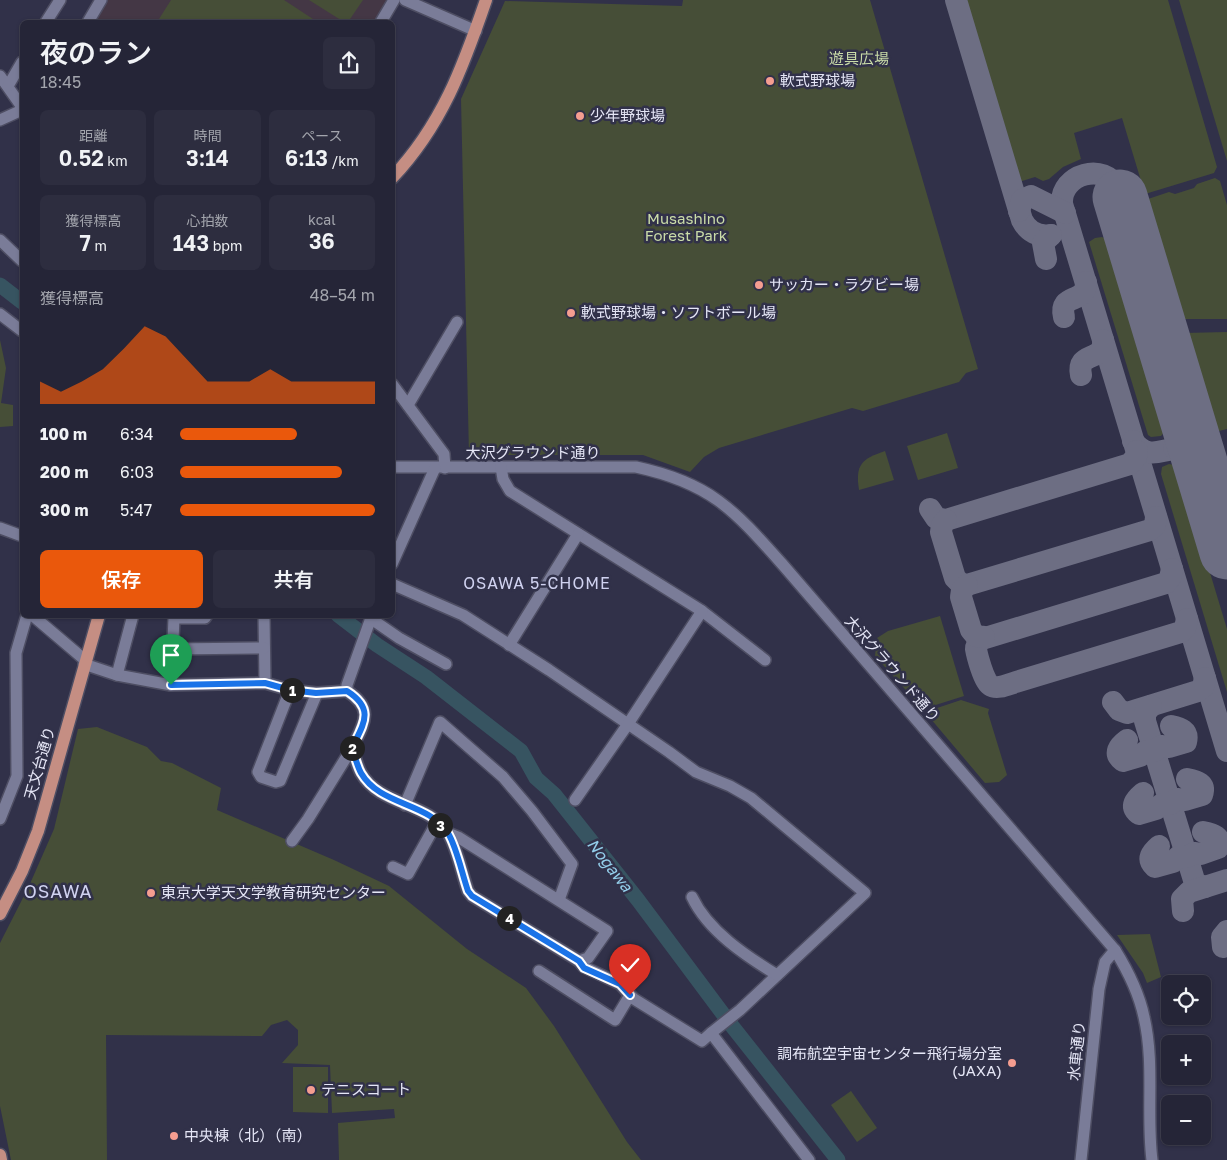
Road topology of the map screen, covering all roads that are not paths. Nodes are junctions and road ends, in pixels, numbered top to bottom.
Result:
1 (60, 0) edge
2 (101, 0) edge
3 (394, 0) edge
4 (405, 0) edge
5 (486, 0) edge
6 (47, 20) edge
7 (89, 20) edge
8 (382, 20) edge
9 (476, 30) junction
10 (20, 65) edge
11 (0, 76) edge
12 (8, 86) junction
13 (20, 106) edge
14 (20, 110) edge
15 (0, 120) edge
16 (395, 175) edge
17 (0, 240) edge
18 (20, 259) edge
19 (0, 314) edge
20 (457, 322) dead end
21 (20, 329) edge
22 (395, 388) edge
23 (408, 405) junction
24 (395, 467) edge
25 (501, 467) junction
26 (440, 468) junction
27 (0, 528) edge
28 (578, 534) junction
29 (20, 535) edge
30 (395, 558) edge
31 (395, 585) edge
32 (702, 611) junction
33 (26, 618) edge
34 (35, 618) edge
35 (99, 618) edge
36 (132, 618) edge
37 (174, 618) edge
38 (174, 618) edge
39 (205, 618) edge
40 (264, 618) edge
41 (371, 618) edge
42 (372, 618) edge
43 (509, 645) junction
44 (264, 648) junction
45 (173, 649) junction
46 (765, 660) dead end
47 (85, 662) junction
48 (446, 664) dead end
49 (117, 675) junction
50 (265, 683) junction
51 (171, 685) junction
52 (290, 690) junction
53 (347, 691) junction
54 (316, 693) junction
55 (628, 724) junction
56 (352, 748) junction
57 (575, 800) dead end
58 (405, 805) junction
59 (0, 819) edge
60 (437, 822) junction
61 (448, 833) junction
62 (292, 840) dead end
63 (393, 867) dead end
64 (692, 897) dead end
65 (559, 900) junction
66 (0, 914) edge
67 (1115, 950) junction
68 (579, 961) junction
69 (539, 971) dead end
70 (777, 975) junction
71 (630, 995) junction
72 (712, 1032) junction
73 (0, 1154) edge
74 (1, 1160) edge
75 (809, 1160) edge
76 (1081, 1160) edge
77 (1152, 1160) edge

1 - 6 street
2 - 7 street
3 - 8 street
4 - 9 street
5 - 9 main road
9 - 16 main road
10 - 12 street
11 - 12 street
12 - 13 street
14 - 15 street
17 - 18 street
19 - 21 street
20 - 23 street
22 - 23 street
23 - 26 street
24 - 26 street, 大沢グラウンド通り
25 - 26 street, 大沢グラウンド通り
25 - 28 street
25 - 67 street, 大沢グラウンド通り
26 - 30 street
27 - 29 street
28 - 32 street
28 - 43 street
31 - 43 street
32 - 46 street
32 - 55 street
33 - 59 street
34 - 47 street
35 - 47 main road, 天文台通り
36 - 49 street
37 - 45 street
38 - 39 street
40 - 44 street
41 - 53 street
42 - 48 street
43 - 55 street
44 - 45 street
44 - 50 street
45 - 51 street
47 - 49 street
47 - 66 main road, 天文台通り
49 - 51 street
50 - 51 street
50 - 52 street
52 - 54 street
52 - 54 street
53 - 54 street
53 - 56 street
55 - 57 street
55 - 70 street
56 - 58 street
56 - 62 street
58 - 60 street
58 - 65 street
60 - 61 street
60 - 63 street
61 - 65 street
61 - 68 street
64 - 70 street
65 - 68 street
67 - 76 street, 水車通り
67 - 77 street, 大沢グラウンド通り
68 - 71 street
69 - 71 street
70 - 72 street
71 - 72 street
72 - 75 street
73 - 74 main road

